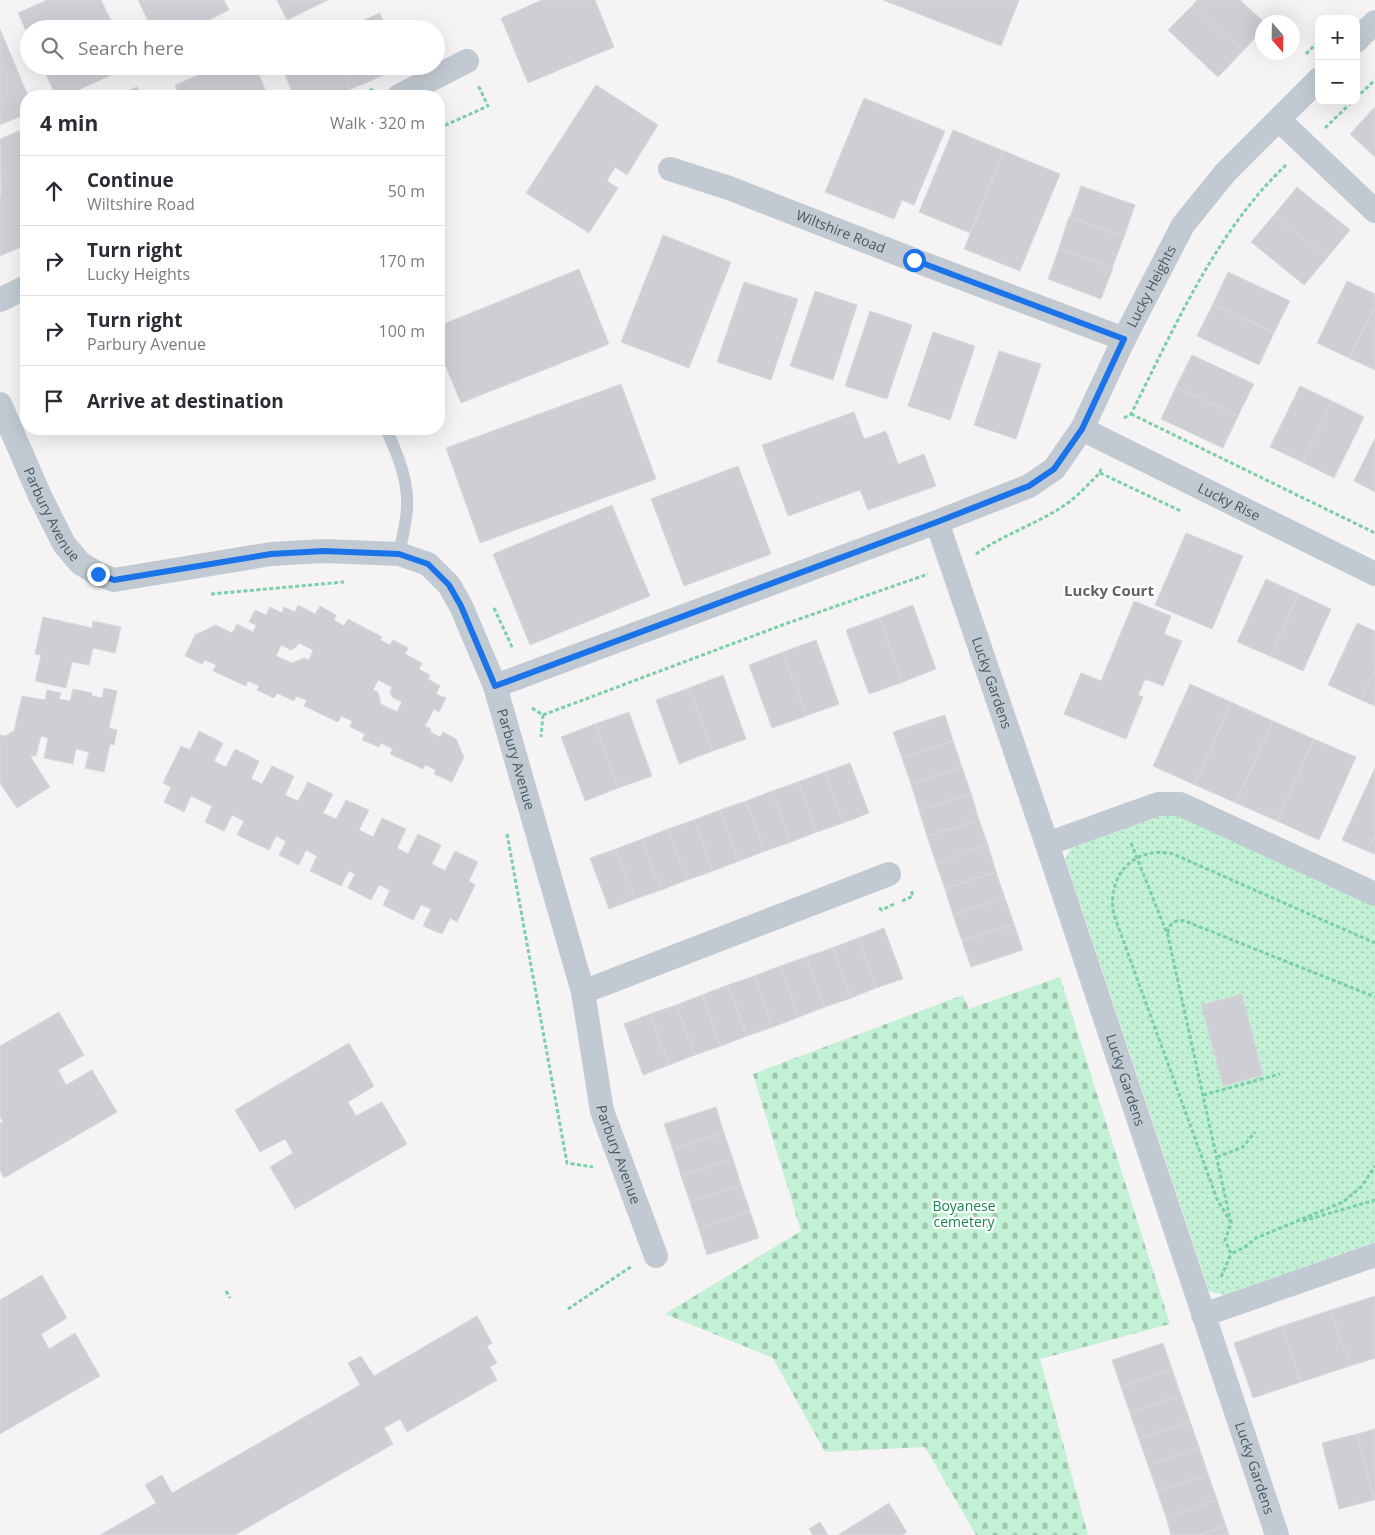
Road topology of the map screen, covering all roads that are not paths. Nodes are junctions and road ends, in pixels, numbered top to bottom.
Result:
1 (1375, 22) edge
2 (1360, 37) edge
3 (467, 61) road end
4 (445, 72) edge
5 (439, 75) edge
6 (1315, 83) edge
7 (410, 90) edge
8 (1279, 120) junction
9 (670, 169) dead end
10 (1375, 211) edge
11 (20, 290) edge
12 (0, 300) edge
13 (1124, 339) junction
14 (0, 404) edge
15 (1082, 429) junction
16 (388, 435) edge
17 (937, 522) junction
18 (399, 554) junction
19 (1375, 574) edge
20 (495, 686) junction
21 (1047, 844) junction
22 (889, 874) dead end
23 (1375, 894) edge
24 (583, 992) junction
25 (1375, 1255) edge
26 (656, 1256) road end
27 (1203, 1315) junction
28 (1277, 1535) edge

1 - 2 street
3 - 4 street
5 - 7 street
6 - 8 street, Lucky Heights
8 - 10 street
8 - 13 street, Lucky Heights
9 - 13 street, Wiltshire Road
11 - 12 street
13 - 15 street, Lucky Heights
14 - 18 street, Parbury Avenue
15 - 17 street, Lucky Heights
15 - 19 street, Lucky Rise
16 - 18 lane
17 - 20 street, Lucky Heights
17 - 21 street, Lucky Gardens
18 - 20 street, Parbury Avenue
20 - 24 street, Parbury Avenue
21 - 23 street
21 - 27 street, Lucky Gardens
22 - 24 street
24 - 26 street, Parbury Avenue
25 - 27 street
27 - 28 street, Lucky Gardens

